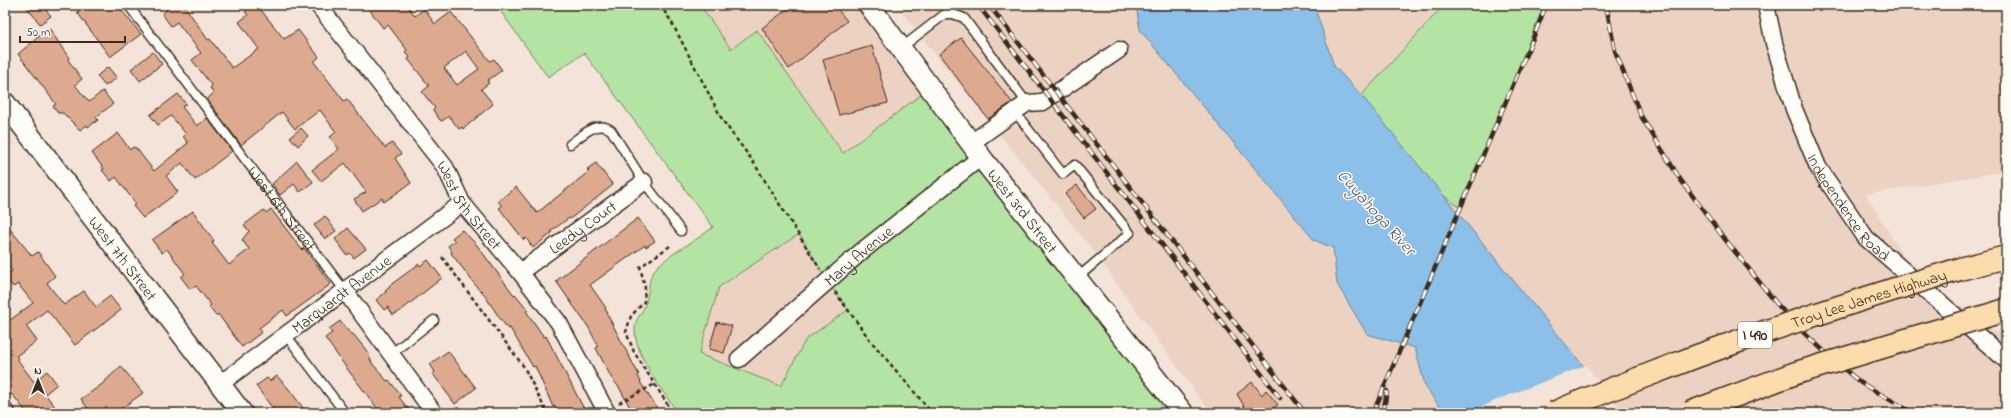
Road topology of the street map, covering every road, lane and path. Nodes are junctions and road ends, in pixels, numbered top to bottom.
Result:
1 (128, 5) edge
2 (318, 5) edge
3 (660, 5) edge
4 (869, 5) edge
5 (1766, 5) edge
6 (901, 48) junction
7 (1119, 50) dead end
8 (5, 103) edge
9 (1021, 108) junction
10 (570, 144) dead end
11 (976, 150) junction
12 (644, 182) junction
13 (462, 203) junction
14 (681, 232) dead end
15 (670, 246) dead end
16 (442, 257) dead end
17 (2006, 257) edge
18 (520, 272) junction
19 (1077, 279) junction
20 (826, 281) junction
21 (345, 291) junction
22 (2006, 310) edge
23 (434, 320) dead end
24 (286, 335) junction
25 (391, 354) junction
26 (739, 359) dead end
27 (2006, 360) edge
28 (220, 384) junction
29 (655, 384) junction
30 (5, 405) edge
31 (613, 408) edge
32 (11, 413) edge
33 (242, 413) edge
34 (345, 413) edge
35 (434, 413) edge
36 (547, 413) edge
37 (673, 413) edge
38 (932, 413) edge
39 (1183, 413) edge
40 (1554, 413) edge
41 (1689, 413) edge

1 - 21 lane, West 6th Street
2 - 13 street, West 5th Street
3 - 20 path
4 - 6 street, West 3rd Street
5 - 27 street, Independence Road
6 - 9 lane
6 - 11 street, West 3rd Street
7 - 9 street, Mary Avenue
8 - 28 street, West 7th Street
9 - 11 street, Mary Avenue
9 - 19 lane
10 - 12 lane
11 - 19 street, West 3rd Street
11 - 20 street, Mary Avenue
12 - 14 lane
12 - 18 street, Leedy Court
13 - 18 street, West 5th Street
13 - 21 street, Marquardt Avenue
15 - 29 path
16 - 36 path
17 - 40 highway, Troy Lee James Highway / I 490, bridge
18 - 31 street, West 5th Street
19 - 39 street, West 3rd Street
20 - 26 street, Mary Avenue
20 - 38 path
21 - 24 street, Marquardt Avenue
21 - 25 street, West 6th Street
22 - 41 highway, bridge
23 - 25 lane
24 - 28 street, Marquardt Avenue
24 - 34 lane
25 - 35 street, West 6th Street
28 - 33 street, West 7th Street
29 - 31 path
29 - 37 path
30 - 32 lane

